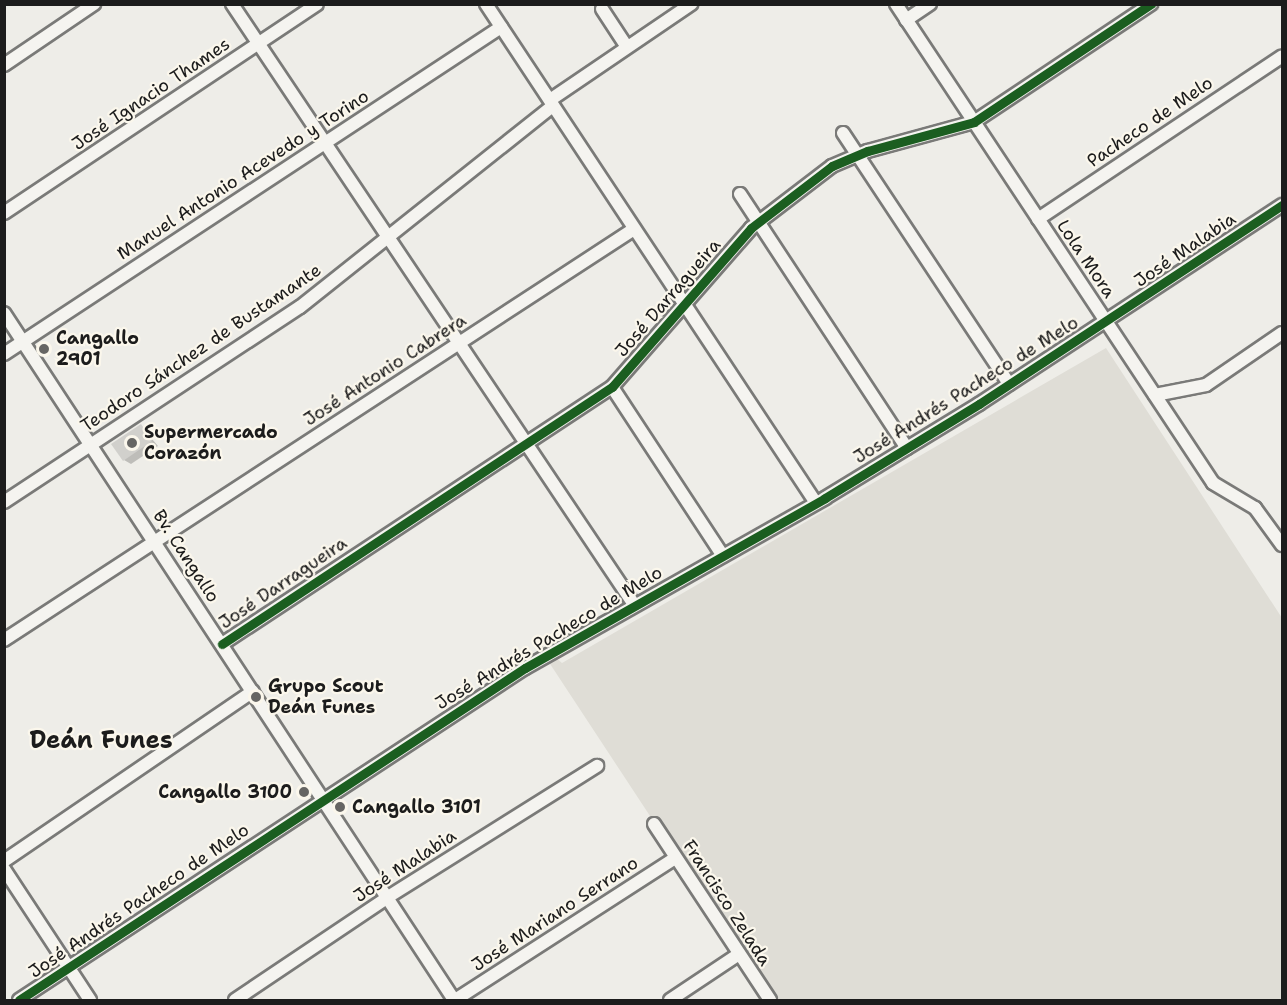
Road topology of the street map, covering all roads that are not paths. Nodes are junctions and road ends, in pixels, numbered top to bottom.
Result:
1 (93, 4) edge
2 (232, 4) edge
3 (317, 4) edge
4 (486, 4) edge
5 (691, 4) edge
6 (896, 4) edge
7 (930, 4) edge
8 (1151, 4) edge
9 (602, 9) dead end
10 (906, 20) junction
11 (501, 27) junction
12 (258, 44) junction
13 (627, 47) junction
14 (1282, 56) edge
15 (4, 65) edge
16 (551, 103) junction
17 (974, 122) junction
18 (843, 133) dead end
19 (324, 143) junction
20 (857, 155) junction
21 (740, 194) dead end
22 (1282, 205) edge
23 (4, 213) edge
24 (1038, 219) junction
25 (758, 221) junction
26 (634, 229) junction
27 (387, 238) junction
28 (684, 304) junction
29 (4, 313) edge
30 (1106, 322) junction
31 (1282, 333) edge
32 (23, 341) junction
33 (458, 344) junction
34 (4, 354) edge
35 (1009, 384) junction
36 (612, 387) junction
37 (1155, 395) junction
38 (525, 443) junction
39 (91, 445) junction
40 (907, 448) junction
41 (4, 502) edge
42 (816, 503) junction
43 (155, 542) junction
44 (1282, 545) edge
45 (723, 556) junction
46 (633, 603) junction
47 (4, 640) edge
48 (222, 644) junction
49 (253, 691) junction
50 (597, 766) dead end
51 (324, 799) junction
52 (654, 824) dead end
53 (675, 858) junction
54 (4, 861) edge
55 (4, 869) edge
56 (388, 897) junction
57 (739, 954) junction
58 (69, 968) junction
59 (20, 1000) edge
60 (90, 1000) edge
61 (235, 1000) edge
62 (455, 1000) edge
63 (670, 1000) edge
64 (770, 1000) edge

1 - 15 street
2 - 12 street
3 - 12 street, José Ignacio Thames
4 - 11 street
5 - 13 street, Teodoro Sánchez de Bustamante
6 - 10 street, Lola Mora
7 - 10 street
8 - 17 street, José Darragueira
9 - 13 street
10 - 17 street, Lola Mora
11 - 16 street
11 - 19 street, Manuel Antonio Acevedo y Torino
12 - 19 street
12 - 23 street, José Ignacio Thames
13 - 16 street, Teodoro Sánchez de Bustamante
14 - 24 street, Pacheco de Melo
16 - 26 street
16 - 27 street, Teodoro Sánchez de Bustamante
17 - 20 street, José Darragueira
17 - 24 street, Lola Mora
18 - 20 street
19 - 27 street
19 - 32 street, Manuel Antonio Acevedo y Torino
20 - 25 street, José Darragueira
20 - 35 street
21 - 25 street
22 - 30 street, José Malabia
24 - 30 street, Lola Mora
25 - 28 street, José Darragueira
25 - 40 street
26 - 28 street
26 - 33 street, José Antonio Cabrera
27 - 33 street
27 - 39 street, Teodoro Sánchez de Bustamante
28 - 36 street, José Darragueira
28 - 42 street
29 - 32 street, Bv. Cangallo
30 - 35 street, José Andrés Pacheco de Melo
30 - 37 street, Lola Mora
31 - 37 street
32 - 34 street, Manuel Antonio Acevedo y Torino
32 - 39 street, Bv. Cangallo
33 - 38 street
33 - 43 street, José Antonio Cabrera
35 - 40 street, José Andrés Pacheco de Melo
36 - 38 street, José Darragueira
36 - 45 street
37 - 44 street, Lola Mora
38 - 46 street
38 - 48 street, José Darragueira
39 - 41 street, Teodoro Sánchez de Bustamante
39 - 43 street, Bv. Cangallo
40 - 42 street, José Andrés Pacheco de Melo
42 - 45 street, José Andrés Pacheco de Melo
43 - 47 street, José Antonio Cabrera
43 - 48 street, Bv. Cangallo
45 - 46 street, José Andrés Pacheco de Melo
46 - 51 street, José Andrés Pacheco de Melo
48 - 49 street, Bv. Cangallo
49 - 51 street, Bv. Cangallo
49 - 54 street
50 - 56 street, José Malabia
51 - 56 street, Bv. Cangallo
51 - 58 street, José Andrés Pacheco de Melo
52 - 53 street, Francisco Zelada
53 - 57 street, Francisco Zelada
53 - 62 street, José Mariano Serrano
55 - 58 street
56 - 61 street, José Malabia
56 - 62 street, Bv. Cangallo
57 - 63 street
57 - 64 street, Francisco Zelada
58 - 59 street, José Andrés Pacheco de Melo
58 - 60 street

